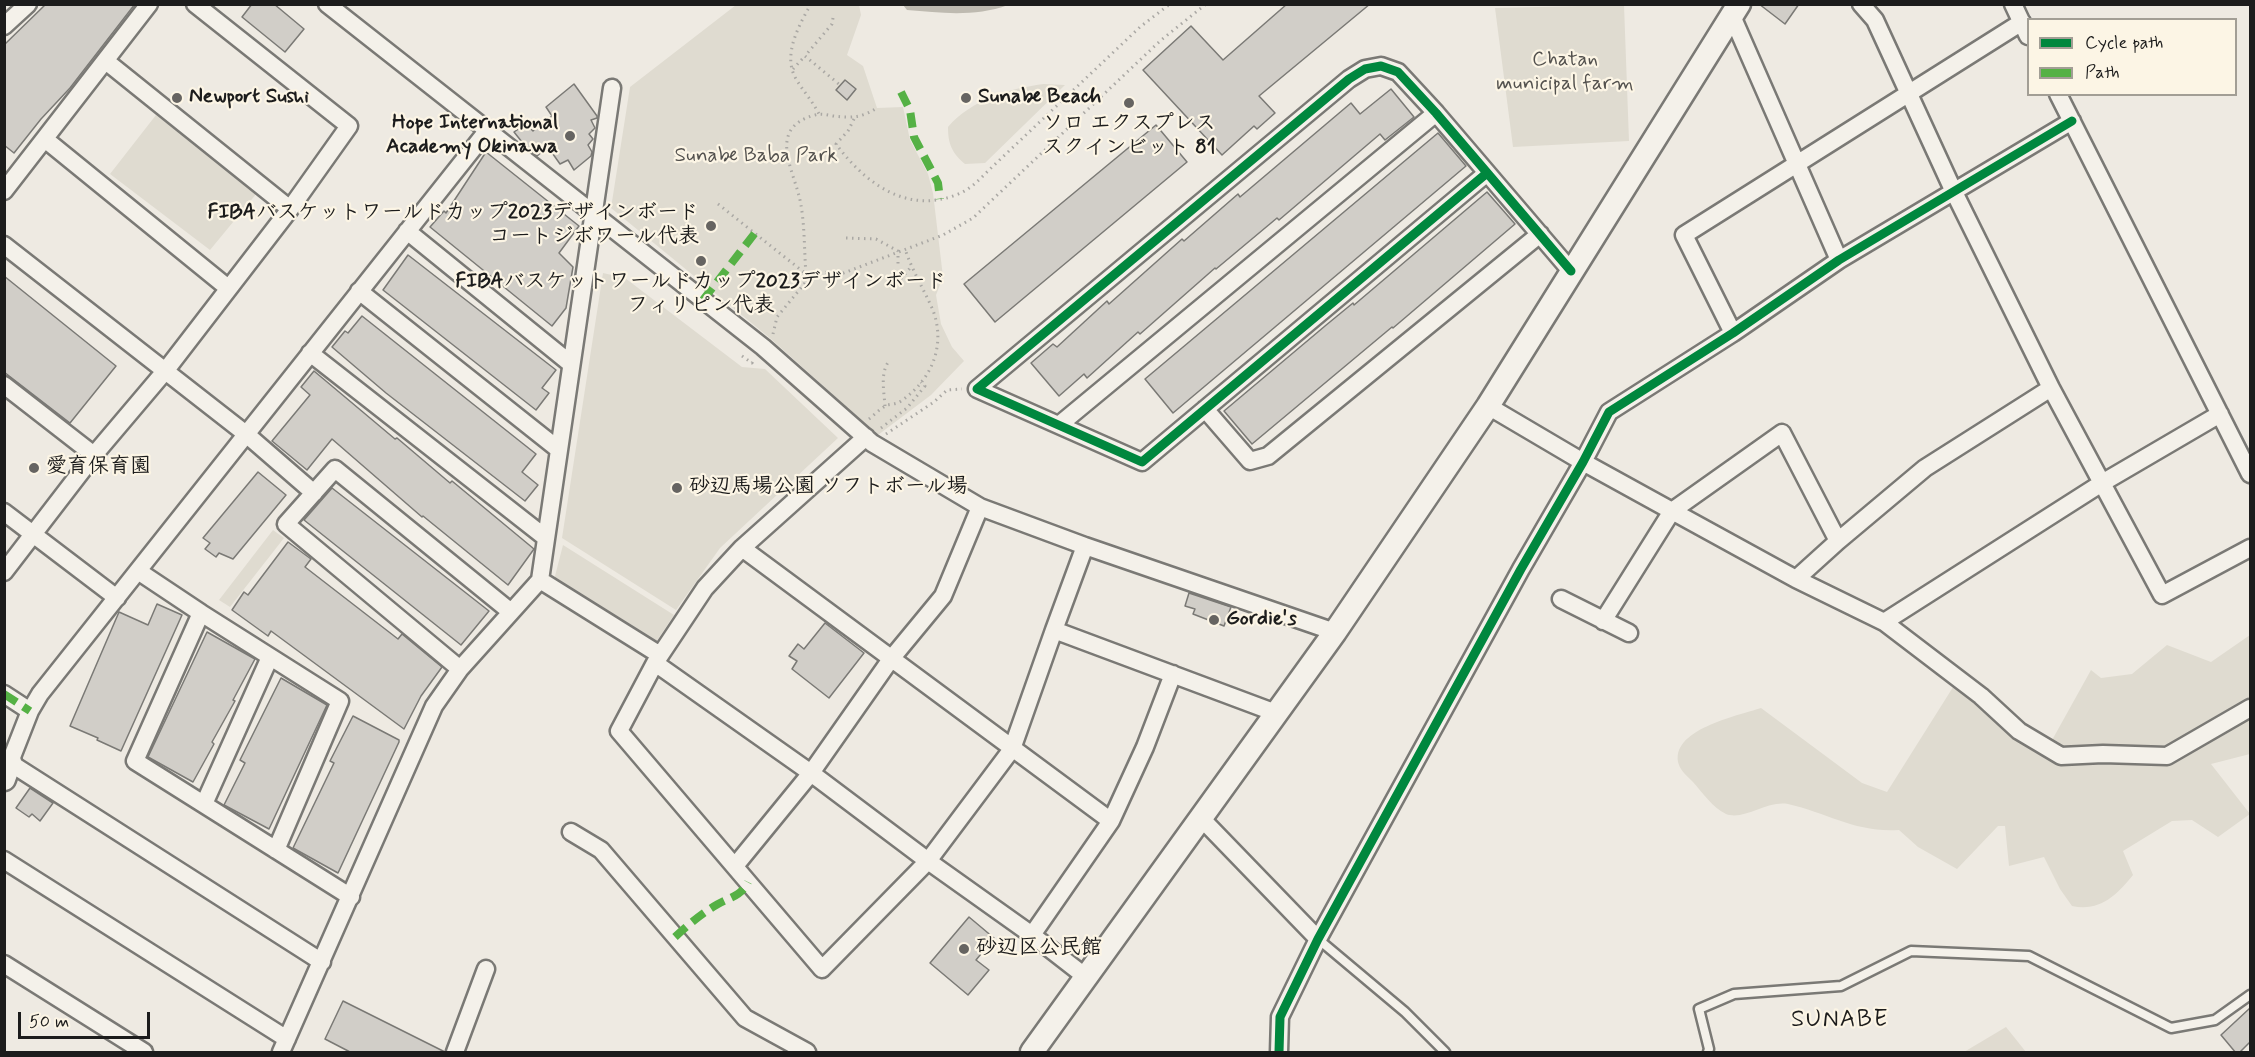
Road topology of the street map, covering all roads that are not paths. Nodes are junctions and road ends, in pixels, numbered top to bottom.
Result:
1 (28, 4) edge
2 (149, 4) edge
3 (195, 4) edge
4 (327, 4) edge
5 (1861, 4) edge
6 (2013, 4) edge
7 (1736, 10) edge
8 (4, 26) edge
9 (2025, 29) edge
10 (107, 62) junction
11 (612, 88) dead end
12 (1908, 92) junction
13 (2059, 96) edge
14 (1436, 113) junction
15 (2072, 121) junction
16 (487, 131) junction
17 (46, 140) junction
18 (1797, 164) junction
19 (1486, 173) junction
20 (4, 191) edge
21 (1954, 192) junction
22 (290, 209) junction
23 (594, 216) junction
24 (407, 231) junction
25 (1540, 234) junction
26 (4, 245) edge
27 (1839, 260) junction
28 (1571, 272) junction
29 (228, 288) junction
30 (359, 291) junction
31 (1733, 333) junction
32 (310, 353) junction
33 (571, 363) junction
34 (166, 370) junction
35 (4, 385) edge
36 (2051, 388) junction
37 (1488, 406) junction
38 (1205, 409) junction
39 (2220, 414) junction
40 (1059, 425) junction
41 (246, 434) junction
42 (869, 440) junction
43 (558, 449) junction
44 (94, 455) junction
45 (1583, 462) junction
46 (2250, 474) edge
47 (2102, 483) junction
48 (314, 493) junction
49 (980, 507) junction
50 (1672, 511) junction
51 (4, 512) edge
52 (34, 536) junction
53 (546, 538) junction
54 (1838, 541) junction
55 (1085, 546) junction
56 (742, 548) junction
57 (2250, 548) edge
58 (138, 571) junction
59 (4, 573) edge
60 (1796, 579) junction
61 (540, 580) junction
62 (117, 598) junction
63 (1561, 598) dead end
64 (510, 612) junction
65 (201, 613) junction
66 (1603, 621) junction
67 (1884, 622) junction
68 (1054, 630) junction
69 (1335, 632) junction
70 (1629, 633) dead end
71 (270, 657) junction
72 (657, 659) junction
73 (891, 659) junction
74 (460, 669) junction
75 (1173, 674) junction
76 (4, 694) edge
77 (2250, 708) edge
78 (30, 711) junction
79 (1276, 713) junction
80 (1012, 748) junction
81 (6, 767) edge
82 (811, 773) junction
83 (204, 804) junction
84 (1201, 818) junction
85 (1111, 821) junction
86 (571, 832) dead end
87 (276, 850) junction
88 (4, 860) edge
89 (928, 861) junction
90 (735, 866) junction
91 (351, 897) junction
92 (1032, 935) junction
93 (1318, 939) junction
94 (322, 962) junction
95 (4, 964) edge
96 (486, 969) dead end
97 (1086, 977) junction
98 (2250, 995) edge
99 (284, 1046) edge
100 (144, 1053) edge
101 (455, 1053) edge
102 (807, 1053) edge
103 (1032, 1053) edge
104 (1278, 1053) edge
105 (1445, 1053) edge
106 (1707, 1053) edge

1 - 8 street
2 - 10 street
3 - 22 street
4 - 16 street
5 - 12 street
6 - 9 street
7 - 18 street
7 - 28 street
9 - 12 street
10 - 17 street
10 - 22 street
11 - 23 street
12 - 18 street
12 - 21 street
13 - 15 street
14 - 19 street
14 - 40 street
14 - 40 street
15 - 21 street
15 - 39 street
16 - 23 street
16 - 24 street
17 - 20 street
17 - 29 street
18 - 27 street
18 - 31 street
19 - 25 street
19 - 38 street
21 - 27 street
21 - 36 street
22 - 29 street
23 - 33 street
23 - 42 street
24 - 30 street
24 - 33 street
25 - 28 street
25 - 38 street
26 - 34 street
27 - 31 street
28 - 37 street
29 - 34 street
30 - 32 street
30 - 43 street
31 - 45 street
32 - 41 street
32 - 53 street
33 - 43 street
34 - 41 street
34 - 44 street
35 - 44 street
36 - 47 street
36 - 54 street
37 - 45 street
37 - 69 street
38 - 40 street
39 - 46 street
39 - 47 street
41 - 48 street
41 - 58 street
42 - 49 street
42 - 56 street
43 - 53 street
44 - 52 street
45 - 50 street
45 - 93 street
47 - 57 street
47 - 67 street
48 - 64 street
48 - 74 street
49 - 55 street
49 - 73 street
50 - 54 street
50 - 60 street
50 - 66 street
51 - 52 street
52 - 59 street
52 - 62 street
53 - 61 street
54 - 60 street
55 - 68 street
55 - 69 street
56 - 72 street
56 - 73 street
58 - 62 street
58 - 65 street
60 - 67 street
61 - 64 street
61 - 72 street
62 - 78 street
63 - 66 street
64 - 74 street
65 - 71 street
65 - 83 street
66 - 70 street
67 - 77 street
68 - 75 street
68 - 80 street
69 - 79 street
71 - 83 street
71 - 87 street
72 - 82 street
72 - 90 street
73 - 80 street
73 - 82 street
74 - 91 street
75 - 79 street
75 - 85 street
76 - 78 street
78 - 81 street
79 - 84 street
80 - 85 street
80 - 89 street
81 - 94 street
82 - 89 street
82 - 90 street
83 - 87 street
84 - 93 street
84 - 97 street
85 - 92 street
86 - 102 street
87 - 91 street
88 - 99 street
89 - 90 street
89 - 92 street
91 - 94 street
92 - 97 street
93 - 104 street
93 - 105 lane
94 - 99 street
95 - 100 street
96 - 101 street
97 - 103 street
98 - 106 lane

